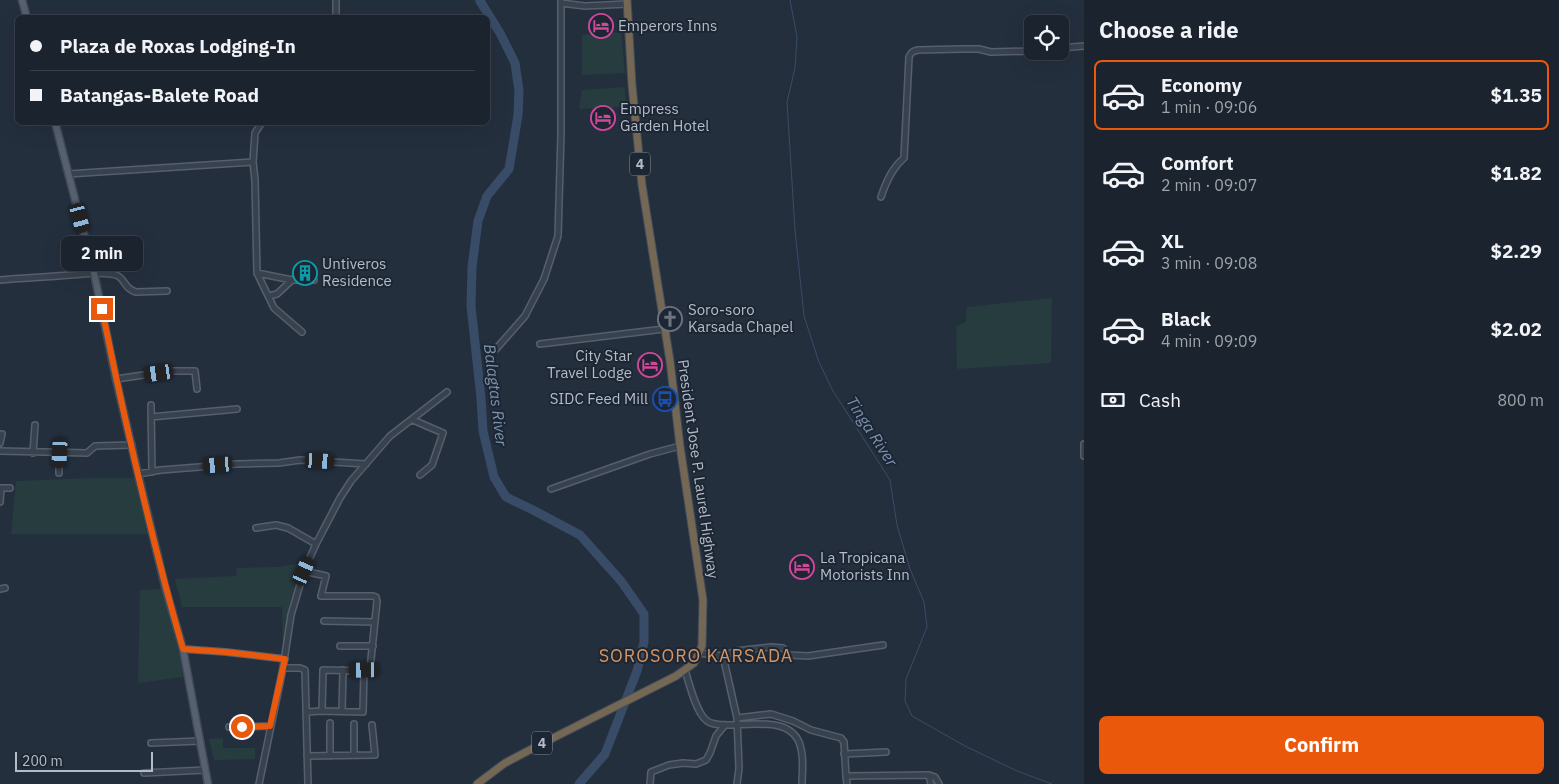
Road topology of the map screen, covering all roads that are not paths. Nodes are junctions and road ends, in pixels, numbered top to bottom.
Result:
1 (22, 0) edge
2 (336, 0) edge
3 (561, 2) edge
4 (627, 2) edge
5 (26, 15) edge
6 (336, 15) edge
7 (1084, 46) edge
8 (1069, 47) edge
9 (1024, 51) edge
10 (56, 125) edge
11 (260, 125) edge
12 (253, 162) junction
13 (68, 174) junction
14 (881, 197) dead end
15 (94, 273) junction
16 (257, 273) junction
17 (0, 280) edge
18 (292, 280) junction
19 (314, 280) dead end
20 (167, 290) dead end
21 (269, 296) junction
22 (664, 329) junction
23 (302, 332) dead end
24 (540, 344) dead end
25 (496, 349) dead end
26 (116, 379) junction
27 (197, 390) dead end
28 (447, 392) dead end
29 (151, 405) dead end
30 (237, 409) dead end
31 (151, 417) junction
32 (413, 420) junction
33 (35, 425) dead end
34 (2, 434) dead end
35 (0, 443) edge
36 (1084, 444) edge
37 (132, 445) junction
38 (680, 446) junction
39 (0, 452) edge
40 (33, 453) junction
41 (60, 453) junction
42 (1084, 456) edge
43 (366, 464) junction
44 (152, 472) junction
45 (59, 473) dead end
46 (138, 474) junction
47 (420, 475) dead end
48 (0, 488) edge
49 (10, 488) dead end
50 (550, 489) dead end
51 (0, 502) edge
52 (256, 528) dead end
53 (316, 544) junction
54 (304, 571) junction
55 (324, 621) dead end
56 (375, 622) junction
57 (883, 645) dead end
58 (340, 646) dead end
59 (373, 646) junction
60 (183, 649) junction
61 (700, 654) junction
62 (723, 656) junction
63 (285, 659) junction
64 (283, 668) junction
65 (343, 670) junction
66 (364, 670) junction
67 (685, 670) junction
68 (322, 711) junction
69 (342, 711) junction
70 (306, 712) junction
71 (737, 718) junction
72 (330, 723) dead end
73 (354, 724) dead end
74 (372, 724) dead end
75 (725, 724) junction
76 (737, 724) junction
77 (270, 726) junction
78 (229, 727) dead end
79 (200, 741) junction
80 (151, 743) dead end
81 (886, 752) dead end
82 (844, 754) junction
83 (354, 755) junction
84 (307, 756) junction
85 (330, 756) junction
86 (206, 770) junction
87 (144, 772) dead end
88 (846, 776) junction
89 (928, 776) junction
90 (208, 784) edge
91 (259, 784) edge
92 (308, 784) edge
93 (477, 784) edge
94 (650, 784) edge
95 (736, 784) edge
96 (802, 784) edge
97 (846, 784) edge
98 (931, 784) edge
99 (939, 784) edge

1 - 5 main road
2 - 6 street
3 - 4 street
3 - 25 street
4 - 22 highway, President Jose P. Laurel Highway / 4
7 - 8 street
9 - 14 street
10 - 13 main road
11 - 12 street
12 - 13 street
12 - 16 street
13 - 15 main road
15 - 17 street
15 - 20 street
15 - 26 main road
16 - 18 street
16 - 21 street
18 - 19 street
18 - 21 street
21 - 23 street
22 - 24 street
22 - 38 highway, President Jose P. Laurel Highway / 4
26 - 27 street
26 - 37 main road
28 - 32 street
29 - 31 street
30 - 31 street
31 - 44 street
32 - 43 street
32 - 47 street
33 - 40 street
34 - 35 street
36 - 42 street
37 - 41 street
37 - 46 main road
38 - 50 street
38 - 61 highway, President Jose P. Laurel Highway / 4
39 - 40 street
40 - 41 street
41 - 45 street
43 - 44 street
43 - 53 street
44 - 46 street
46 - 60 main road
48 - 49 street
48 - 51 street
52 - 53 street
53 - 54 street
54 - 56 street
54 - 63 street
55 - 56 street
56 - 59 street
57 - 62 street
58 - 59 street
59 - 66 street
60 - 63 street
60 - 79 main road
61 - 62 street
61 - 67 highway, 4
62 - 71 street
63 - 64 street
64 - 70 street
64 - 77 street
65 - 66 street
65 - 68 street
65 - 69 street
66 - 69 street
67 - 75 street
67 - 93 highway, 4
68 - 69 street
68 - 70 street
70 - 84 street
71 - 76 street
71 - 82 street
72 - 85 street
73 - 83 street
74 - 83 street
75 - 76 street
75 - 94 street
76 - 95 street
76 - 96 street
77 - 78 street
77 - 91 street
79 - 80 street
79 - 86 main road
81 - 82 street
82 - 88 street
83 - 85 street
84 - 85 street
84 - 92 street
86 - 87 street
86 - 90 main road
88 - 89 street
88 - 97 street
89 - 98 street
89 - 99 street

